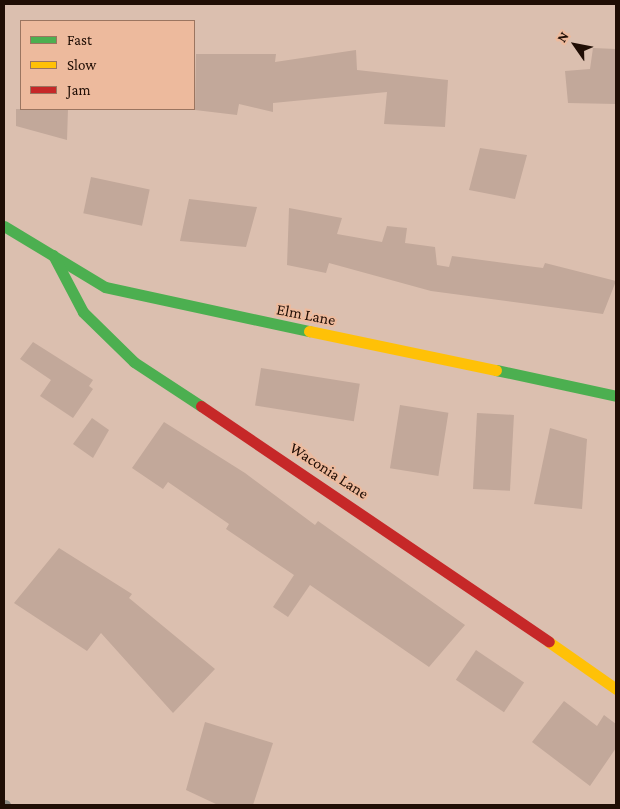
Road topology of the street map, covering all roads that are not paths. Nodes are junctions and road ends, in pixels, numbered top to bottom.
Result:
1 (4, 226) edge
2 (53, 255) junction
3 (616, 396) edge
4 (616, 689) edge

1 - 2 street, Elm Lane
2 - 3 street, Elm Lane
2 - 4 street, Waconia Lane

